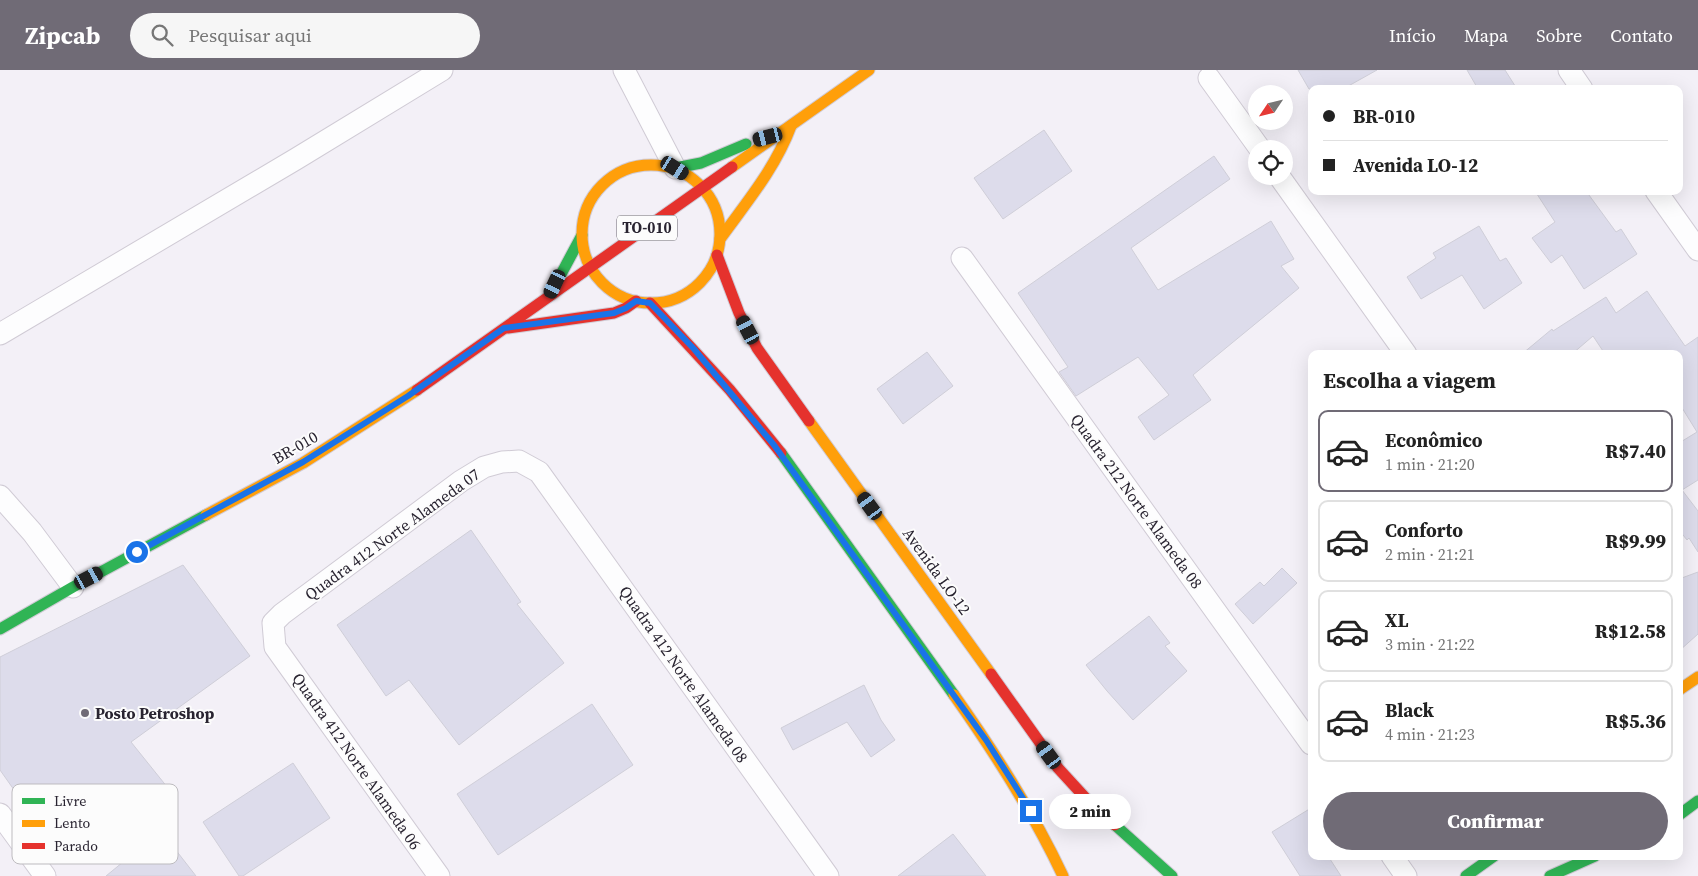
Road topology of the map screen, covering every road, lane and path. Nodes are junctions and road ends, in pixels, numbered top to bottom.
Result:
1 (442, 70) edge
2 (624, 70) edge
3 (869, 70) edge
4 (1569, 70) edge
5 (838, 78) dead end
6 (1209, 78) dead end
7 (1579, 85) edge
8 (825, 101) junction
9 (791, 126) junction
10 (778, 134) junction
11 (1254, 140) edge
12 (675, 168) junction
13 (1285, 185) edge
14 (702, 189) junction
15 (1659, 195) edge
16 (582, 235) junction
17 (720, 239) junction
18 (1698, 250) edge
19 (717, 255) junction
20 (962, 258) dead end
21 (591, 267) junction
22 (549, 297) junction
23 (636, 301) junction
24 (650, 303) junction
25 (504, 328) junction
26 (0, 334) edge
27 (1403, 350) edge
28 (539, 472) joint
29 (0, 496) edge
30 (73, 587) junction
31 (0, 629) edge
32 (275, 647) joint
33 (1698, 677) edge
34 (1683, 687) edge
35 (1308, 740) edge
36 (1698, 801) edge
37 (1683, 811) edge
38 (0, 814) edge
39 (12, 831) edge
40 (1395, 860) edge
41 (1488, 860) edge
42 (1585, 860) edge
43 (36, 864) edge
44 (45, 876) edge
45 (439, 876) edge
46 (828, 876) edge
47 (1063, 876) edge
48 (1172, 876) edge
49 (1406, 876) edge
50 (1466, 876) edge
51 (1550, 876) edge

1 - 26 street
2 - 12 street
3 - 8 main road, TO-010
4 - 7 street
5 - 8 main road, TO-010
6 - 11 street
8 - 9 main road, TO-010
9 - 10 main road, TO-010
9 - 17 main road
10 - 12 main road
10 - 14 main road, TO-010
12 - 14 main road
12 - 16 main road
13 - 27 street
14 - 17 main road
14 - 21 main road, TO-010
15 - 18 street
16 - 21 main road
16 - 22 main road
17 - 19 main road
19 - 24 main road
19 - 48 main road, Avenida LO-12
20 - 35 street, Quadra 212 Norte Alameda 08
21 - 22 main road, BR-010 / BR-010
21 - 23 main road
22 - 25 main road, BR-010 / BR-010
23 - 24 main road
23 - 25 main road
24 - 47 main road
25 - 30 main road, BR-010 / BR-010
28 - 32 street, Quadra 412 Norte Alameda 07
28 - 46 street, Quadra 412 Norte Alameda 08
29 - 30 street
30 - 31 main road, BR-010 / BR-010
32 - 45 street, Quadra 412 Norte Alameda 06
33 - 34 main road
36 - 37 main road
38 - 39 street
40 - 49 street
41 - 50 main road
42 - 51 main road
43 - 44 street

